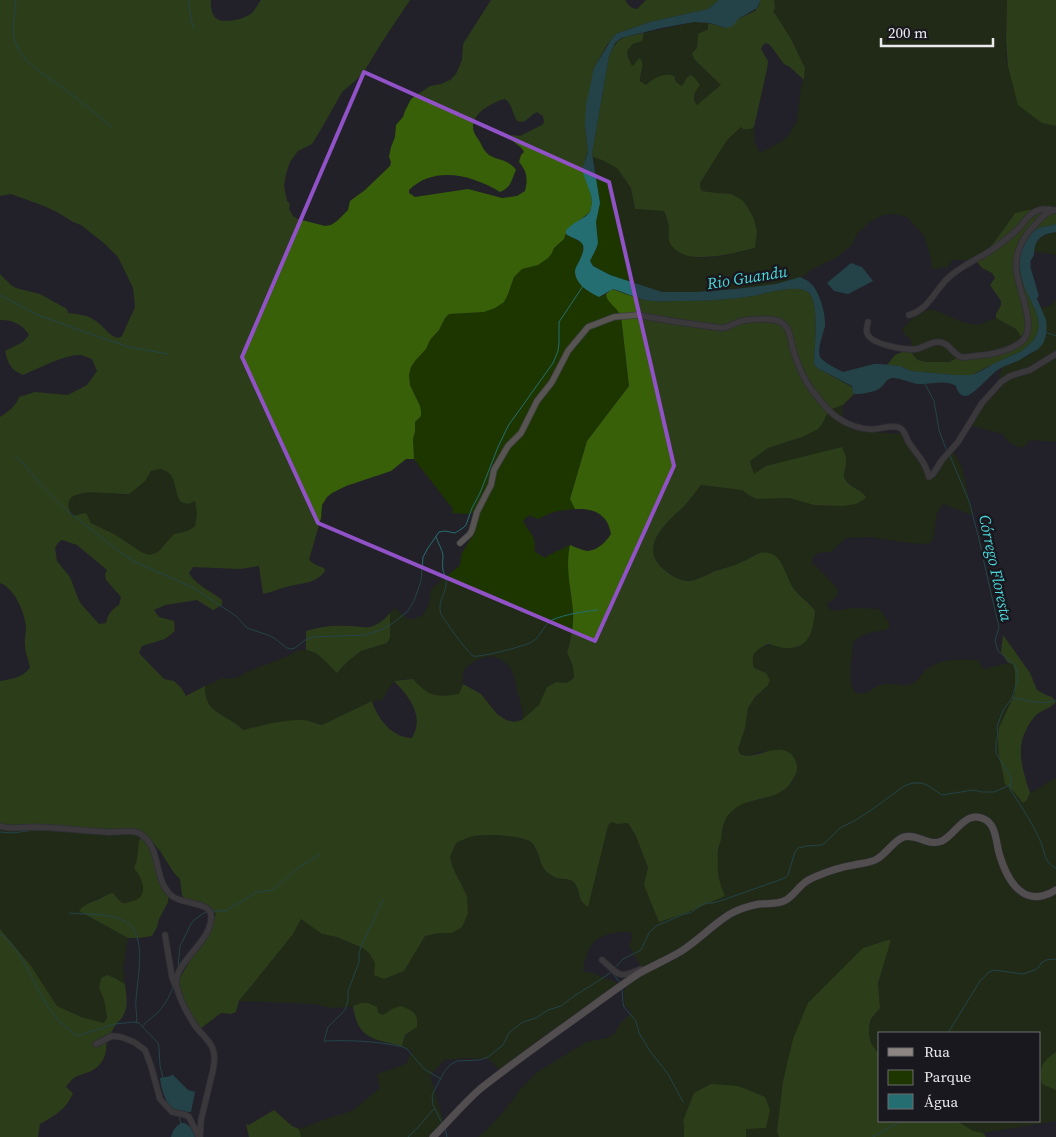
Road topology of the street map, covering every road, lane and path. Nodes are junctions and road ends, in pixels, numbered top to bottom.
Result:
1 (1054, 210) edge
2 (909, 315) dead end
3 (868, 322) dead end
4 (1056, 354) edge
5 (460, 543) dead end
6 (0, 826) edge
7 (1056, 890) edge
8 (165, 934) dead end
9 (602, 960) dead end
10 (651, 966) junction
11 (178, 992) junction
12 (96, 1044) dead end
13 (200, 1137) edge
14 (433, 1137) edge

1 - 2 street
1 - 3 street
4 - 5 street
6 - 11 street
7 - 10 main road
8 - 11 street
9 - 10 street
10 - 14 main road
11 - 13 street
12 - 13 street

